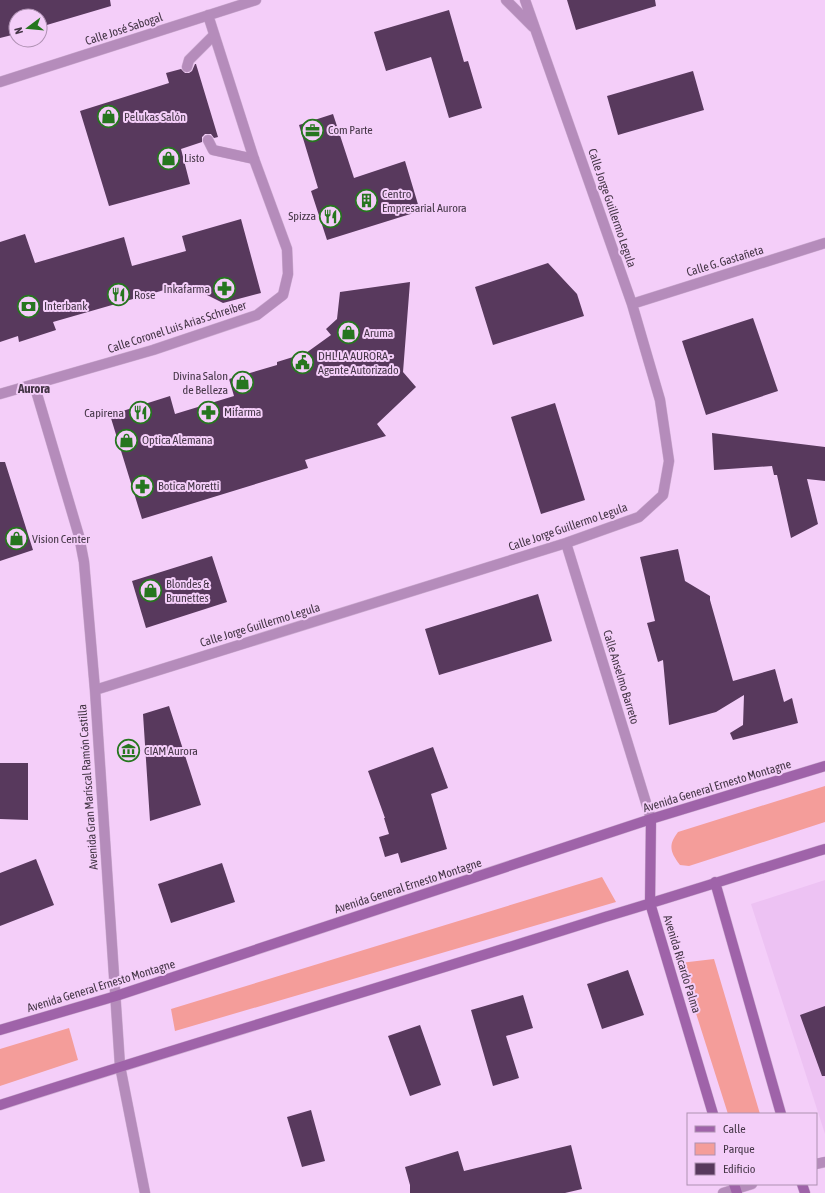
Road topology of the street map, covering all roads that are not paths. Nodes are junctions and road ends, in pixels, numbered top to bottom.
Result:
1 (256, 0) edge
2 (506, 0) edge
3 (525, 0) edge
4 (208, 15) junction
5 (535, 28) junction
6 (214, 35) junction
7 (186, 67) dead end
8 (0, 82) edge
9 (208, 140) dead end
10 (254, 159) junction
11 (825, 243) edge
12 (632, 304) junction
13 (34, 384) junction
14 (0, 394) edge
15 (566, 543) junction
16 (95, 690) junction
17 (825, 766) edge
18 (651, 819) junction
19 (825, 849) edge
20 (715, 882) junction
21 (650, 903) junction
22 (116, 996) junction
23 (0, 1030) edge
24 (120, 1066) junction
25 (0, 1105) edge
26 (713, 1113) edge
27 (782, 1113) edge
28 (749, 1185) edge
29 (736, 1189) edge
30 (145, 1193) edge
31 (724, 1193) edge

1 - 4 street, Calle José Sabogal
2 - 5 street
3 - 5 street, Calle Jorge Guillermo Legula
4 - 6 street, Calle Coronel Luis Arias Schreiber
4 - 8 street, Calle José Sabogal
5 - 12 street, Calle Jorge Guillermo Legula
6 - 7 street
6 - 10 street, Calle Coronel Luis Arias Schreiber
9 - 10 street
10 - 13 street, Calle Coronel Luis Arias Schreiber
11 - 12 street, Calle G. Gastañeta
12 - 15 street, Calle Jorge Guillermo Legula
13 - 14 street, Calle Coronel Luis Arias Schreiber
13 - 16 street, Avenida Gran Maríscal Ramón Castilla
15 - 16 street, Calle Jorge Guillermo Legula
15 - 18 street, Calle Anselmo Barreto
16 - 22 street, Avenida Gran Maríscal Ramón Castilla
17 - 18 main road, Avenida General Ernesto Montagne
18 - 21 main road, Avenida Ricardo Palma
18 - 22 main road, Avenida General Ernesto Montagne
19 - 20 main road
20 - 21 main road
20 - 27 main road
21 - 24 main road
21 - 26 main road, Avenida Ricardo Palma
22 - 23 main road, Avenida General Ernesto Montagne
22 - 24 street, Avenida Gran Maríscal Ramón Castilla
24 - 25 main road
24 - 30 street, Avenida Gran Maríscal Ramón Castilla
28 - 29 street
29 - 31 street

